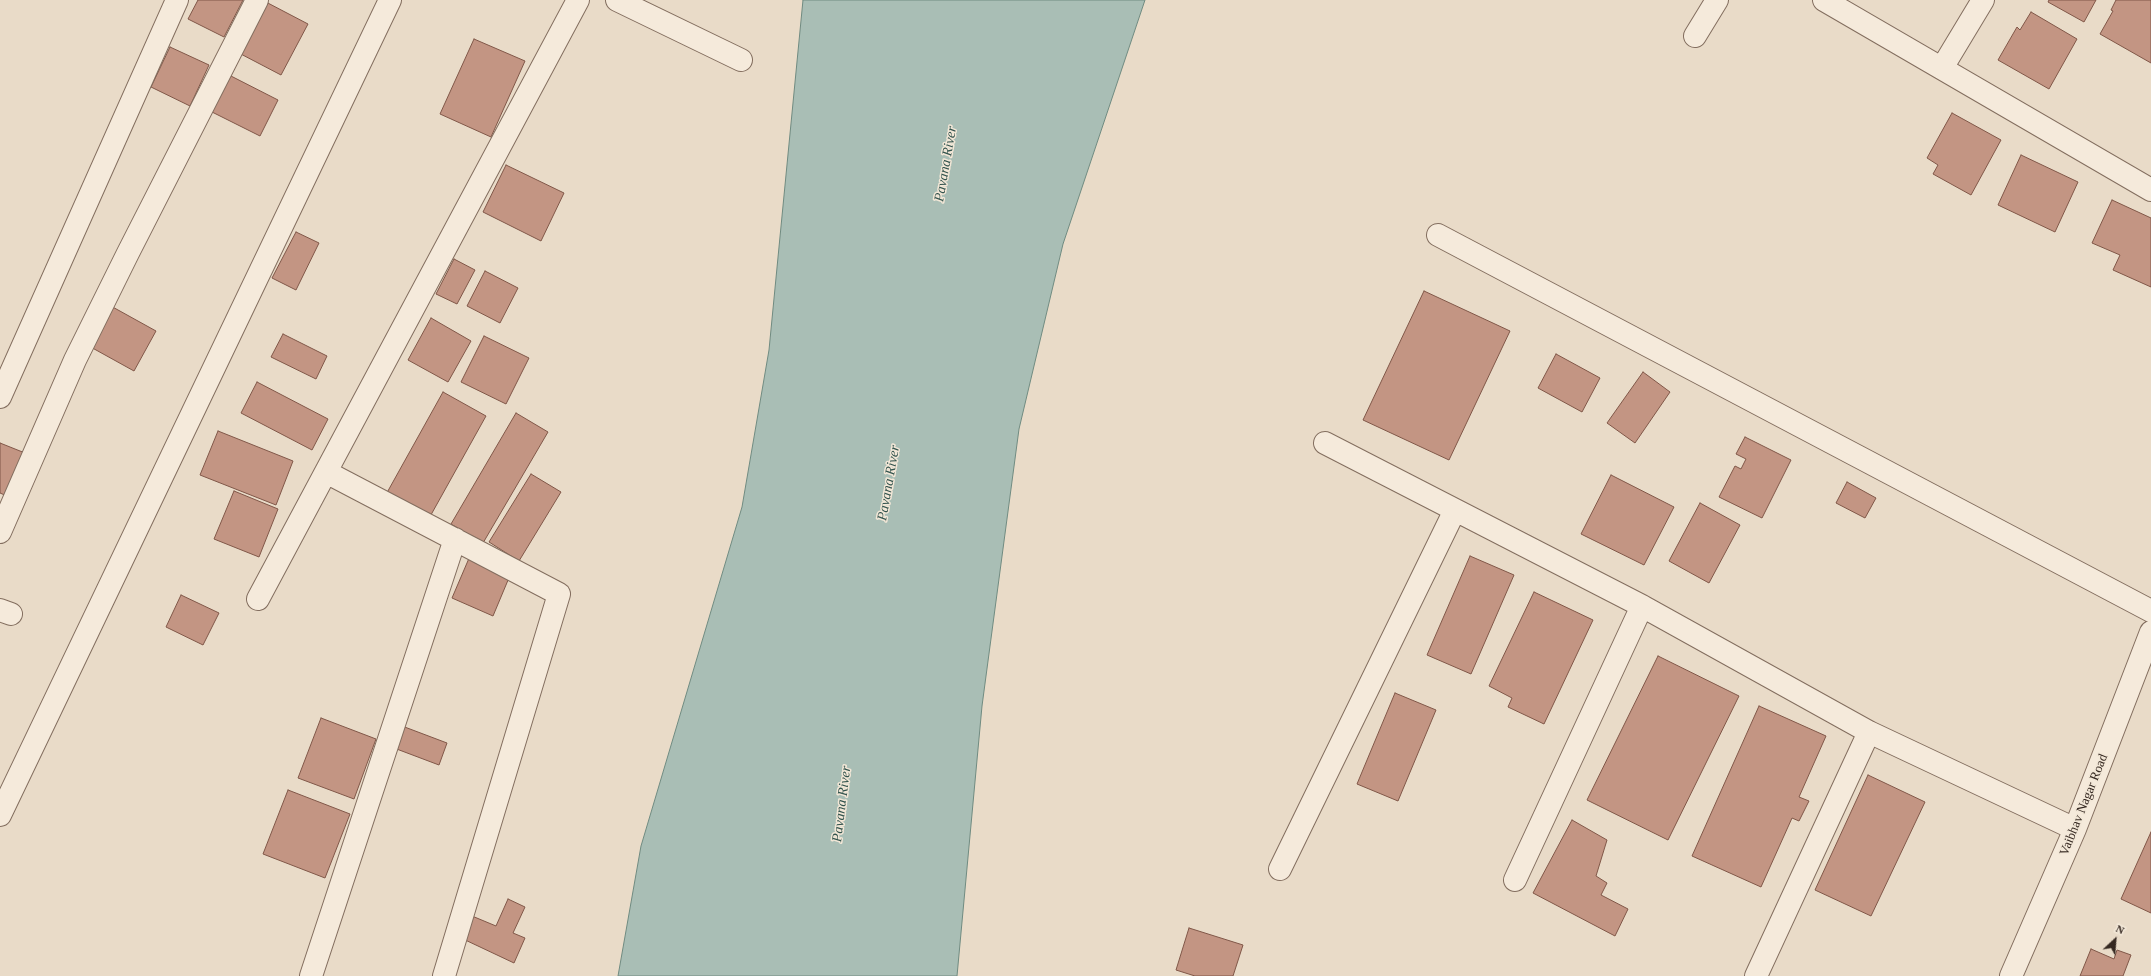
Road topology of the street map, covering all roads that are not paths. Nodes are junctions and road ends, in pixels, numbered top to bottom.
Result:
1 (177, 0) edge
2 (257, 0) edge
3 (390, 0) edge
4 (578, 0) edge
5 (616, 0) edge
6 (1717, 0) edge
7 (1824, 0) edge
8 (1983, 0) edge
9 (1695, 36) dead end
10 (741, 60) dead end
11 (1942, 68) junction
12 (2151, 190) edge
13 (1438, 235) dead end
14 (0, 397) edge
15 (1325, 443) dead end
16 (326, 472) junction
17 (1455, 510) junction
18 (0, 532) edge
19 (455, 539) junction
20 (258, 599) dead end
21 (1642, 606) junction
22 (2151, 611) edge
23 (2151, 632) edge
24 (1869, 732) junction
25 (0, 814) edge
26 (2075, 829) junction
27 (1280, 869) dead end
28 (1515, 880) dead end
29 (311, 976) edge
30 (444, 976) edge
31 (1756, 976) edge
32 (2011, 976) edge

1 - 14 street
2 - 18 street
3 - 25 street
4 - 16 street
5 - 10 street
6 - 9 street
7 - 11 street
8 - 11 street
11 - 12 street
13 - 22 street
15 - 17 street
16 - 19 street
16 - 20 street
17 - 21 street
17 - 27 street
19 - 29 street
19 - 30 street
21 - 24 street
21 - 28 street
23 - 26 street, Vaibhav Nagar Road
24 - 26 street
24 - 31 street
26 - 32 street, Vaibhav Nagar Road

